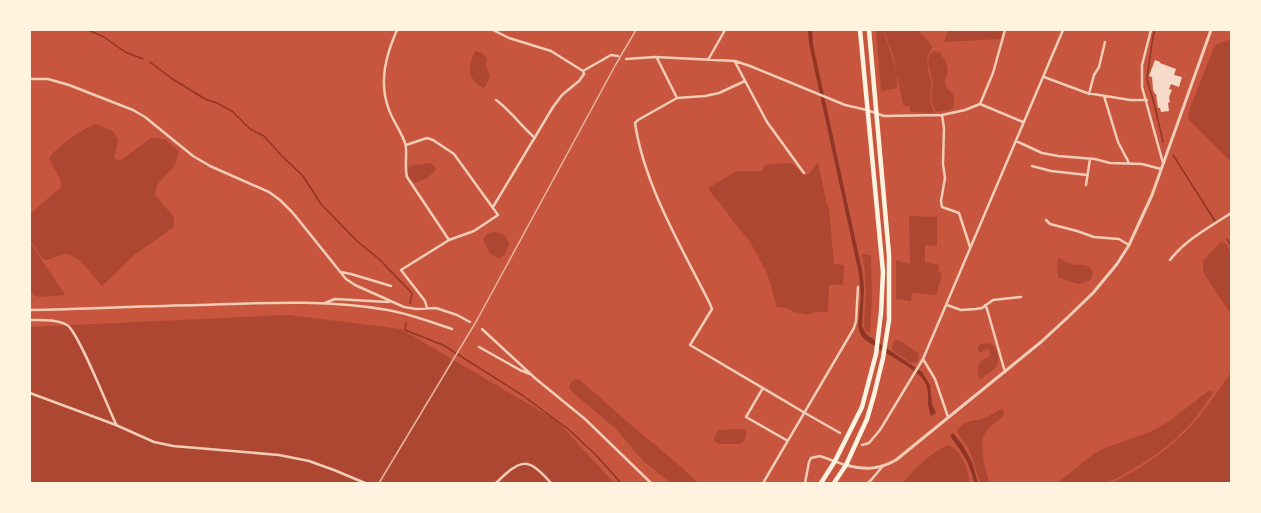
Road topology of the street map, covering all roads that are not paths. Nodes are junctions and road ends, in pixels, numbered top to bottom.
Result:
1 (397, 30) edge
2 (493, 30) edge
3 (725, 30) edge
4 (860, 30) edge
5 (869, 30) edge
6 (1005, 30) edge
7 (1063, 30) edge
8 (1151, 30) edge
9 (1211, 30) edge
10 (1105, 42) dead end
11 (618, 56) dead end
12 (657, 58) junction
13 (626, 59) dead end
14 (708, 60) junction
15 (735, 61) junction
16 (583, 71) junction
17 (1044, 77) junction
18 (30, 79) edge
19 (745, 81) junction
20 (1089, 94) junction
21 (1104, 96) junction
22 (677, 98) junction
23 (496, 100) dead end
24 (1147, 100) junction
25 (980, 104) junction
26 (867, 110) junction
27 (877, 114) junction
28 (942, 115) junction
29 (1023, 122) junction
30 (535, 138) junction
31 (1016, 141) junction
32 (406, 145) junction
33 (1090, 159) junction
34 (1129, 163) junction
35 (1163, 164) junction
36 (1032, 166) dead end
37 (1162, 169) junction
38 (804, 173) dead end
39 (1088, 175) junction
40 (1086, 185) dead end
41 (493, 207) junction
42 (1231, 214) edge
43 (1046, 220) dead end
44 (449, 240) junction
45 (1129, 245) junction
46 (970, 247) junction
47 (1170, 260) dead end
48 (340, 272) junction
49 (391, 286) dead end
50 (858, 287) dead end
51 (1021, 297) dead end
52 (392, 300) junction
53 (324, 303) junction
54 (947, 305) junction
55 (985, 305) junction
56 (427, 308) junction
57 (30, 310) edge
58 (30, 320) edge
59 (470, 322) dead end
60 (452, 329) dead end
61 (482, 329) dead end
62 (479, 347) dead end
63 (923, 359) junction
64 (1005, 372) junction
65 (532, 375) junction
66 (762, 388) junction
67 (30, 393) edge
68 (805, 413) junction
69 (948, 417) junction
70 (116, 425) junction
71 (840, 433) dead end
72 (788, 441) junction
73 (862, 445) dead end
74 (835, 461) junction
75 (846, 465) junction
76 (882, 467) junction
77 (365, 483) edge
78 (496, 483) edge
79 (551, 483) edge
80 (651, 483) edge
81 (763, 483) edge
82 (805, 483) edge
83 (821, 483) edge
84 (834, 483) edge
85 (868, 483) edge

1 - 32 street
2 - 16 street
3 - 14 street
4 - 26 highway
5 - 27 highway
6 - 25 street
7 - 17 street
8 - 24 street
9 - 35 street
10 - 20 street
11 - 16 street
12 - 13 street
12 - 14 street
12 - 22 street
14 - 15 street
15 - 19 street
15 - 26 street
16 - 30 street
17 - 20 street
17 - 29 street
18 - 48 street
19 - 22 street
19 - 38 street
20 - 21 street
21 - 24 street
21 - 34 street
22 - 66 street
23 - 30 street
24 - 35 street
25 - 28 street
25 - 29 street
26 - 27 street
26 - 74 highway
27 - 28 street
27 - 75 highway
28 - 46 street
29 - 31 street
30 - 41 street
31 - 33 street
31 - 46 street
32 - 41 street
32 - 44 street
33 - 34 street
33 - 39 street
34 - 37 street
35 - 37 street
36 - 39 street
37 - 45 street
39 - 40 street
41 - 44 street
42 - 47 street
43 - 45 street
44 - 56 street
45 - 64 street
46 - 54 street
48 - 49 street
48 - 52 street
50 - 68 street
51 - 55 street
52 - 53 street
52 - 56 street
53 - 57 street
53 - 60 street
54 - 55 street
54 - 63 street
55 - 64 street
56 - 59 street
58 - 70 street
61 - 65 street
62 - 65 street
63 - 69 street
63 - 73 street
64 - 69 street
65 - 80 street
66 - 68 street
66 - 72 street
67 - 70 street
68 - 71 street
68 - 72 street
69 - 76 street
70 - 77 street
72 - 81 street
74 - 75 street
74 - 82 street
74 - 83 highway
75 - 76 street
75 - 84 highway
76 - 85 street
78 - 79 street

